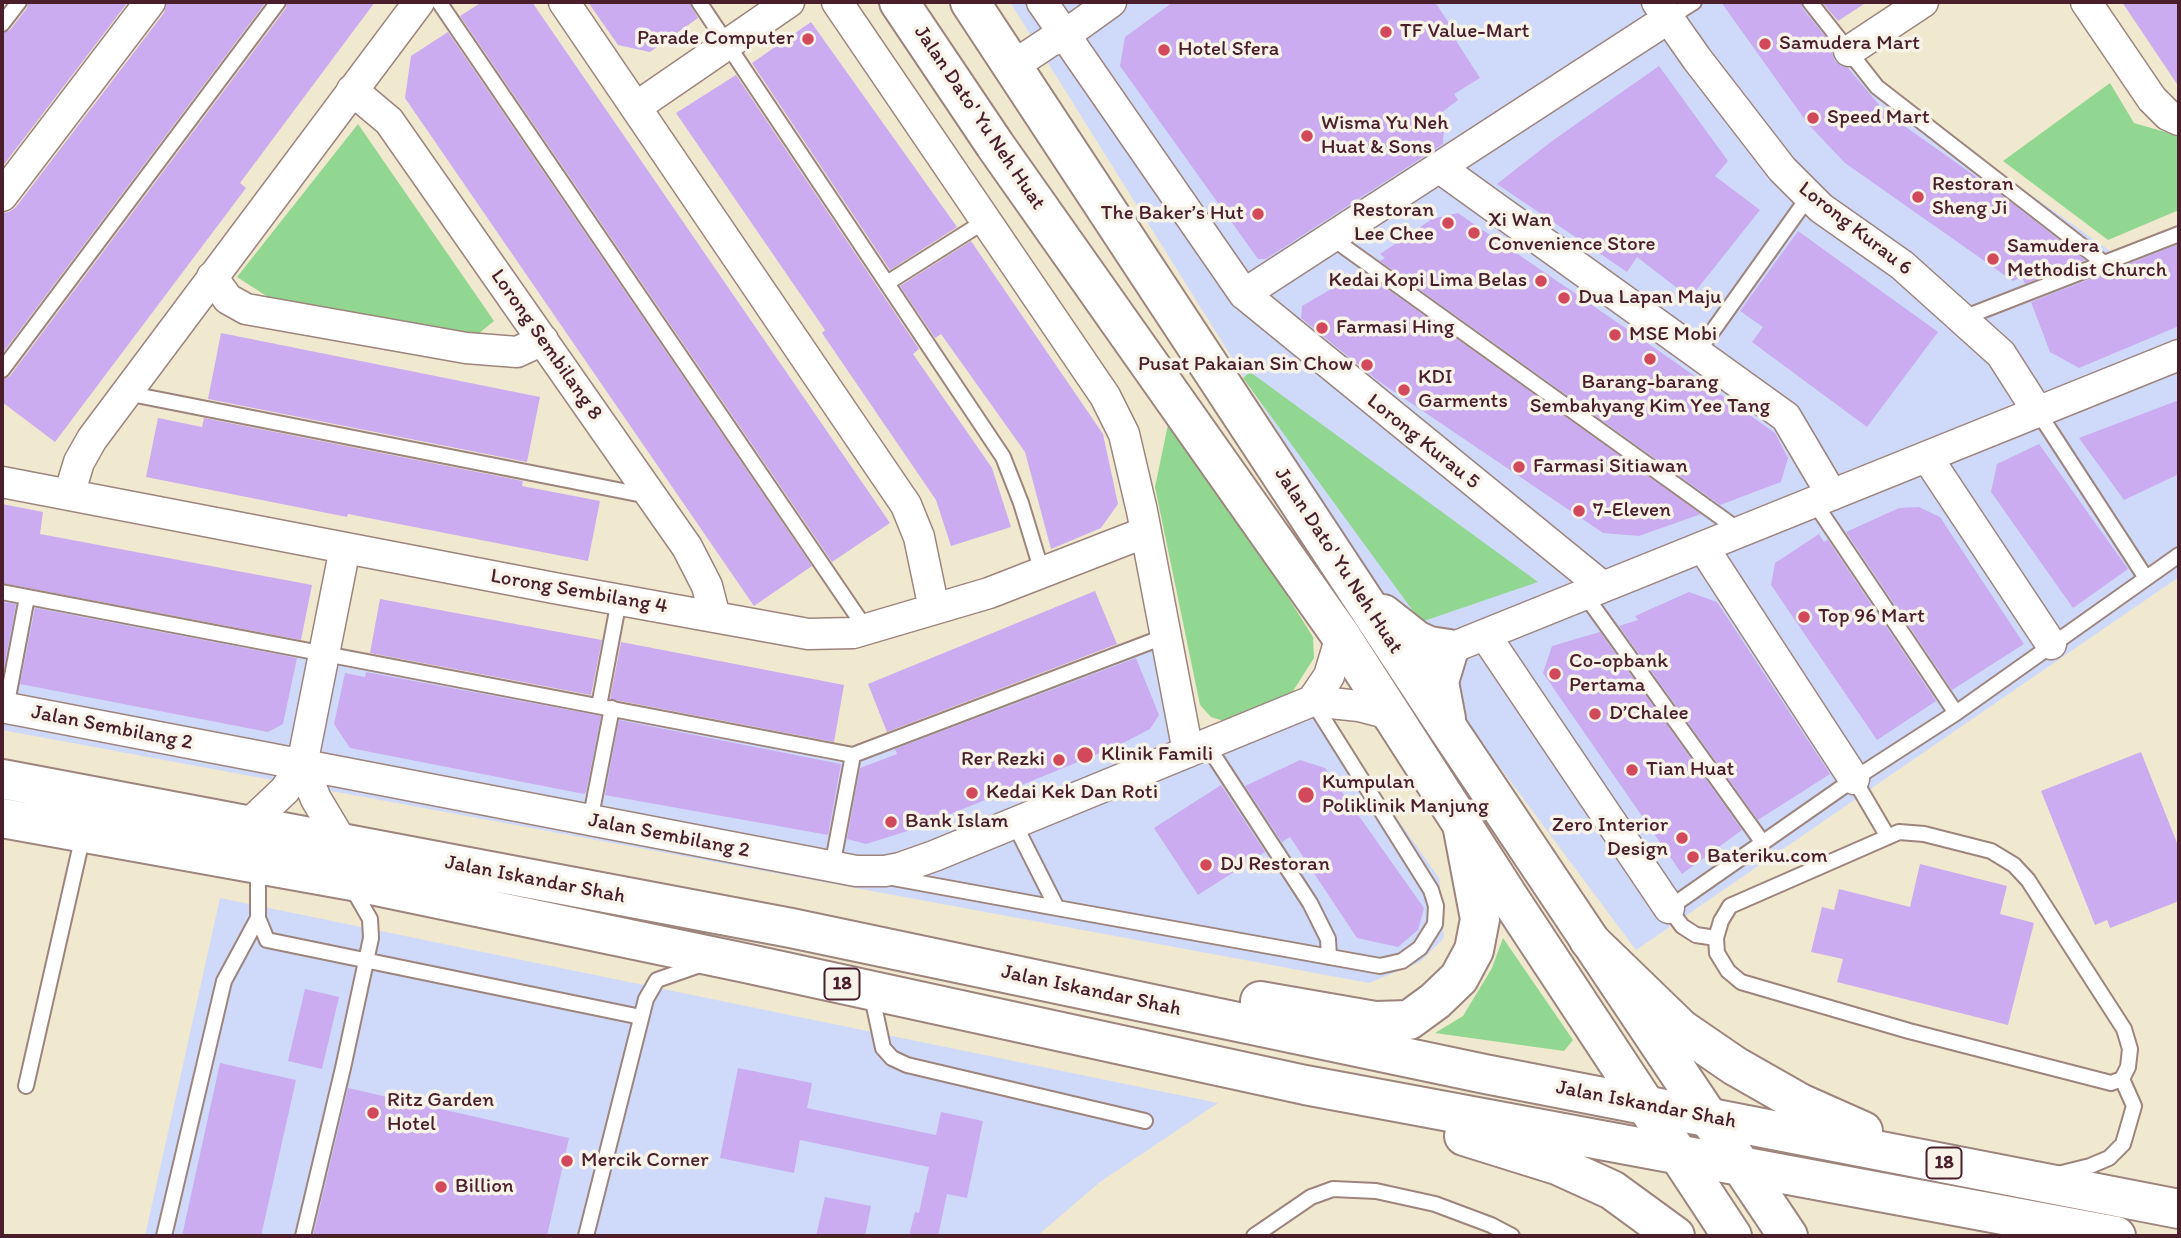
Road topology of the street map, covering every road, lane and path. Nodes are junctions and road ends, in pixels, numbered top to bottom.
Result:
1 (19, 2) edge
2 (150, 2) edge
3 (278, 2) edge
4 (419, 2) edge
5 (439, 2) edge
6 (564, 2) edge
7 (699, 2) edge
8 (789, 2) edge
9 (838, 2) edge
10 (899, 2) edge
11 (970, 2) edge
12 (1042, 2) edge
13 (1111, 2) edge
14 (1694, 2) edge
15 (1810, 2) edge
16 (1923, 2) edge
17 (2086, 2) edge
18 (1663, 10) edge
19 (2, 24) edge
20 (1065, 35) junction
21 (727, 44) junction
22 (1849, 51) junction
23 (1013, 66) junction
24 (352, 90) junction
25 (636, 107) junction
26 (2179, 120) edge
27 (1440, 168) junction
28 (2, 196) edge
29 (1809, 196) junction
30 (985, 221) junction
31 (2179, 233) edge
32 (1332, 238) junction
33 (1063, 240) junction
34 (2104, 263) junction
35 (212, 277) junction
36 (887, 283) junction
37 (1244, 294) junction
38 (1963, 318) junction
39 (543, 340) junction
40 (1697, 353) junction
41 (2179, 355) edge
42 (2, 369) edge
43 (126, 393) junction
44 (2038, 412) junction
45 (1927, 457) junction
46 (2, 482) edge
47 (69, 495) junction
48 (653, 497) junction
49 (1823, 498) junction
50 (1146, 532) junction
51 (1742, 532) junction
52 (1703, 547) junction
53 (345, 548) junction
54 (2179, 555) edge
55 (1042, 572) junction
56 (2146, 578) junction
57 (1594, 591) junction
58 (2, 592) edge
59 (27, 597) junction
60 (1362, 597) junction
61 (618, 600) junction
62 (933, 609) junction
63 (715, 617) junction
64 (866, 629) junction
65 (1485, 635) junction
66 (1166, 636) junction
67 (1341, 636) junction
68 (2051, 644) junction
69 (1449, 649) junction
70 (324, 653) junction
71 (1312, 701) junction
72 (4, 707) edge
73 (606, 707) junction
74 (1956, 713) junction
75 (1390, 714) junction
76 (1447, 727) junction
77 (1197, 748) junction
78 (853, 755) junction
79 (302, 765) junction
80 (2, 779) edge
81 (1854, 779) junction
82 (2, 818) edge
83 (590, 821) junction
84 (1014, 823) junction
85 (1462, 824) junction
86 (247, 826) junction
87 (83, 833) junction
88 (1888, 837) junction
89 (1763, 844) junction
90 (345, 862) junction
91 (258, 865) junction
92 (844, 869) junction
93 (1057, 908) junction
94 (1669, 908) junction
95 (258, 919) junction
96 (1716, 938) junction
97 (1589, 940) junction
98 (1329, 957) junction
99 (725, 959) junction
100 (366, 962) junction
101 (1021, 976) junction
102 (871, 990) junction
103 (642, 1017) junction
104 (2122, 1079) junction
105 (1305, 1085) junction
106 (26, 1086) dead end
107 (1646, 1105) junction
108 (1709, 1117) junction
109 (1145, 1121) dead end
110 (1680, 1155) junction
111 (1945, 1163) junction
112 (1740, 1166) junction
113 (2033, 1181) junction
114 (2179, 1209) edge
115 (164, 1236) edge
116 (303, 1236) edge
117 (586, 1236) edge
118 (1254, 1236) edge
119 (1513, 1236) edge
120 (1675, 1236) edge
121 (1732, 1236) edge
122 (1788, 1236) edge
123 (2116, 1236) edge

1 - 19 lane
2 - 28 street
3 - 42 lane
4 - 24 street
5 - 64 lane
6 - 25 street
7 - 21 lane
8 - 21 street
9 - 30 street
10 - 33 main road, Jalan Dato' Yu Neh Huat
11 - 23 main road, Jalan Dato' Yu Neh Huat
12 - 20 street
13 - 20 street
14 - 18 lane
15 - 22 lane
16 - 22 street
17 - 26 street
18 - 27 street
18 - 29 street, Lorong Kurau 6
20 - 23 street
20 - 37 street
21 - 25 street
21 - 36 lane
22 - 34 lane
23 - 33 main road
23 - 60 main road, Jalan Dato' Yu Neh Huat
24 - 35 street
24 - 39 street, Lorong Sembilang 8
25 - 62 street
27 - 32 street
27 - 40 street
29 - 38 street, Lorong Kurau 6
29 - 40 lane
30 - 36 lane
30 - 50 street
31 - 34 lane
32 - 37 street
32 - 51 lane
33 - 67 main road, Jalan Dato' Yu Neh Huat
34 - 38 lane
35 - 39 street
35 - 43 street
36 - 55 lane
37 - 57 street, Lorong Kurau 5
38 - 44 street, Lorong Kurau 6
39 - 48 street, Lorong Sembilang 8
40 - 49 street
41 - 44 street
43 - 47 street
43 - 48 lane
44 - 45 street
44 - 56 lane
45 - 49 street
45 - 68 street
46 - 47 street, Lorong Sembilang 4
47 - 53 street, Lorong Sembilang 4
48 - 63 street, Lorong Sembilang 8
49 - 51 street
49 - 74 lane
50 - 55 street, Lorong Sembilang 4
50 - 66 street
51 - 52 street
52 - 57 street
52 - 81 street
53 - 61 street, Lorong Sembilang 4
53 - 70 street
54 - 56 lane
55 - 62 street, Lorong Sembilang 4
56 - 68 lane
57 - 65 street
57 - 89 lane
58 - 59 lane
59 - 70 lane
59 - 72 lane
60 - 69 main road
60 - 76 main road, Jalan Dato' Yu Neh Huat
61 - 63 street, Lorong Sembilang 4
61 - 73 lane
62 - 64 street, Lorong Sembilang 4
63 - 64 street, Lorong Sembilang 4
65 - 69 street
65 - 94 street
66 - 77 street
66 - 78 lane
67 - 71 street
67 - 75 main road, Jalan Dato' Yu Neh Huat
68 - 74 lane
69 - 76 main road
70 - 73 lane
70 - 79 street
71 - 75 street, Jalan Sembilang 2
71 - 77 street, Jalan Sembilang 2
71 - 98 lane
72 - 79 street, Jalan Sembilang 2
73 - 78 lane
73 - 83 lane
74 - 81 lane
75 - 85 main road, Jalan Dato' Yu Neh Huat
76 - 97 main road, Jalan Dato' Yu Neh Huat
77 - 84 street, Jalan Sembilang 2
77 - 98 lane
78 - 92 lane
79 - 83 street, Jalan Sembilang 2
79 - 86 street
79 - 90 street
80 - 86 main road, Jalan Iskandar Shah / 18
81 - 88 lane
81 - 89 lane
82 - 87 main road, Jalan Iskandar Shah / 18
83 - 92 street, Jalan Sembilang 2
84 - 92 street, Jalan Sembilang 2
84 - 93 lane
85 - 101 main road
85 - 107 main road, Jalan Dato' Yu Neh Huat
86 - 90 main road, Jalan Iskandar Shah / 18
87 - 91 main road, Jalan Iskandar Shah / 18
87 - 106 lane
88 - 96 lane
88 - 104 lane
89 - 94 lane
90 - 91 main road, Jalan Iskandar Shah / 18
90 - 99 main road, Jalan Iskandar Shah / 18
90 - 100 lane
90 - 101 main road, Jalan Iskandar Shah / 18
91 - 95 lane
92 - 93 lane
93 - 98 lane
94 - 96 lane
95 - 100 lane
95 - 115 lane
96 - 104 lane
97 - 108 main road, Jalan Dato' Yu Neh Huat
97 - 111 main road
99 - 102 main road, Jalan Iskandar Shah / 18
99 - 103 lane
100 - 103 lane
100 - 116 lane
101 - 107 main road, Jalan Iskandar Shah / 18
102 - 105 main road, Jalan Iskandar Shah / 18
102 - 109 lane
103 - 117 lane
104 - 113 lane
105 - 110 main road, Jalan Iskandar Shah / 18
105 - 120 main road
107 - 108 main road, Jalan Iskandar Shah / 18
107 - 110 main road, Jalan Dato' Yu Neh Huat
108 - 111 main road, Jalan Iskandar Shah / 18
108 - 112 main road, Jalan Dato' Yu Neh Huat
110 - 112 main road, Jalan Iskandar Shah / 18
110 - 121 main road, Jalan Dato' Yu Neh Huat
111 - 113 main road, Jalan Iskandar Shah / 18
112 - 122 main road, Jalan Dato' Yu Neh Huat
112 - 123 main road, Jalan Iskandar Shah / 18
113 - 114 main road, Jalan Iskandar Shah / 18
118 - 119 lane

